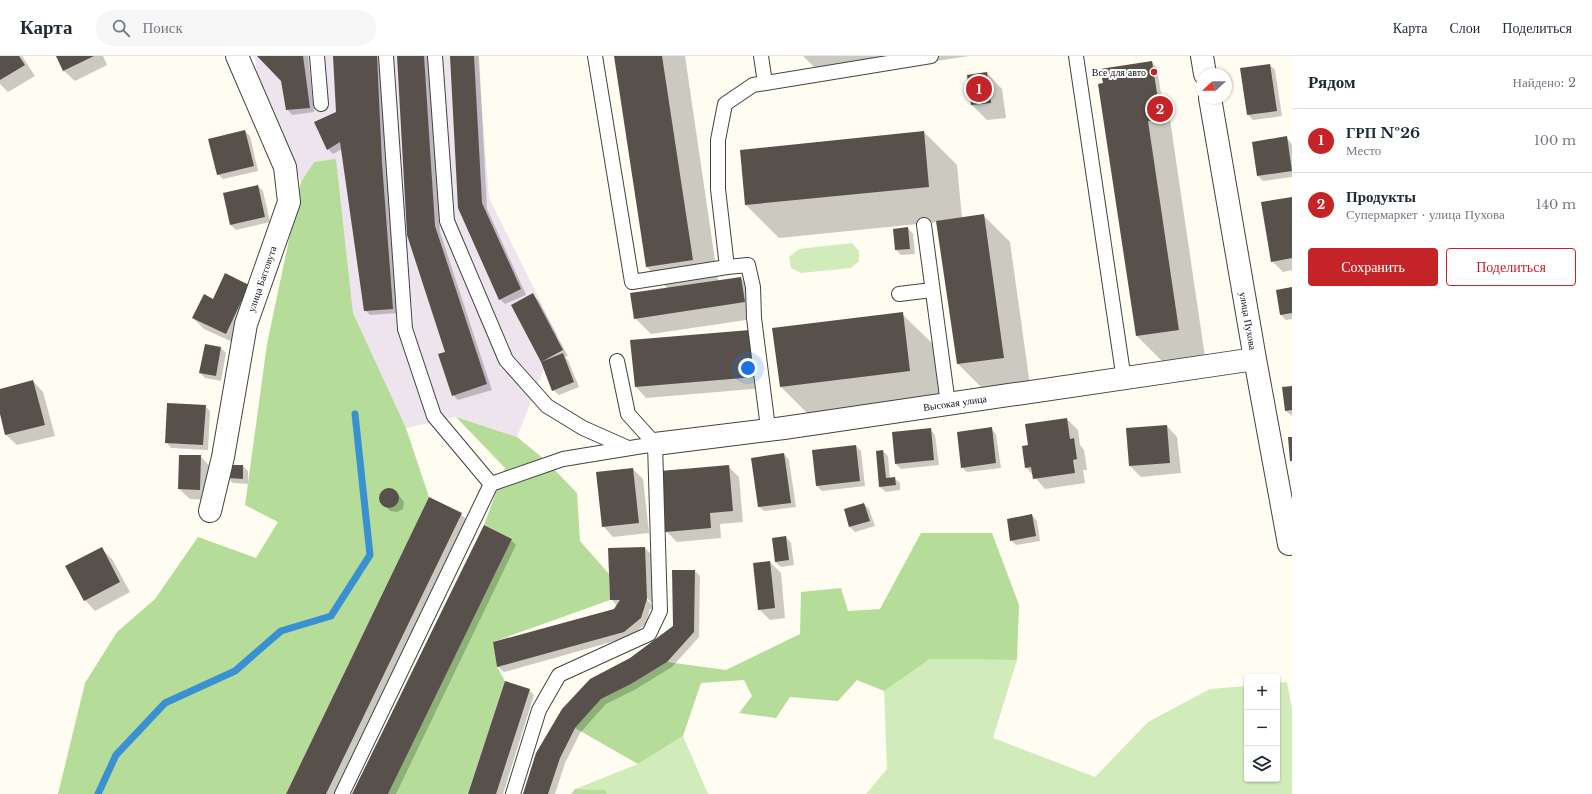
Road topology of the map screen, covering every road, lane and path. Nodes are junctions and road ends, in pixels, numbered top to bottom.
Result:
1 (237, 56) edge
2 (317, 56) edge
3 (386, 56) edge
4 (435, 56) edge
5 (595, 56) edge
6 (761, 56) edge
7 (931, 56) edge
8 (1076, 56) edge
9 (1202, 56) edge
10 (1204, 68) edge
11 (765, 83) junction
12 (321, 104) dead end
13 (1211, 104) edge
14 (924, 225) dead end
15 (727, 267) junction
16 (932, 290) junction
17 (899, 294) dead end
18 (1255, 359) junction
19 (617, 361) dead end
20 (1124, 380) junction
21 (948, 404) junction
22 (768, 428) junction
23 (656, 444) junction
24 (628, 448) junction
25 (491, 484) junction
26 (210, 511) dead end
27 (1291, 544) edge
28 (342, 794) edge
29 (513, 794) edge

1 - 26 street, улица Багговута
2 - 12 lane
3 - 25 lane
4 - 24 lane
5 - 15 lane
6 - 11 lane
7 - 11 lane
8 - 20 lane
9 - 10 street
11 - 15 lane
13 - 18 street, улица Пухова
14 - 16 lane
15 - 22 lane
16 - 17 lane
16 - 21 lane
18 - 20 street, Высокая улица
18 - 27 street, улица Пухова
19 - 23 lane
20 - 21 street, Высокая улица
21 - 22 street, Высокая улица
22 - 23 street, Высокая улица
23 - 24 lane
23 - 29 lane
24 - 25 lane
25 - 28 lane

